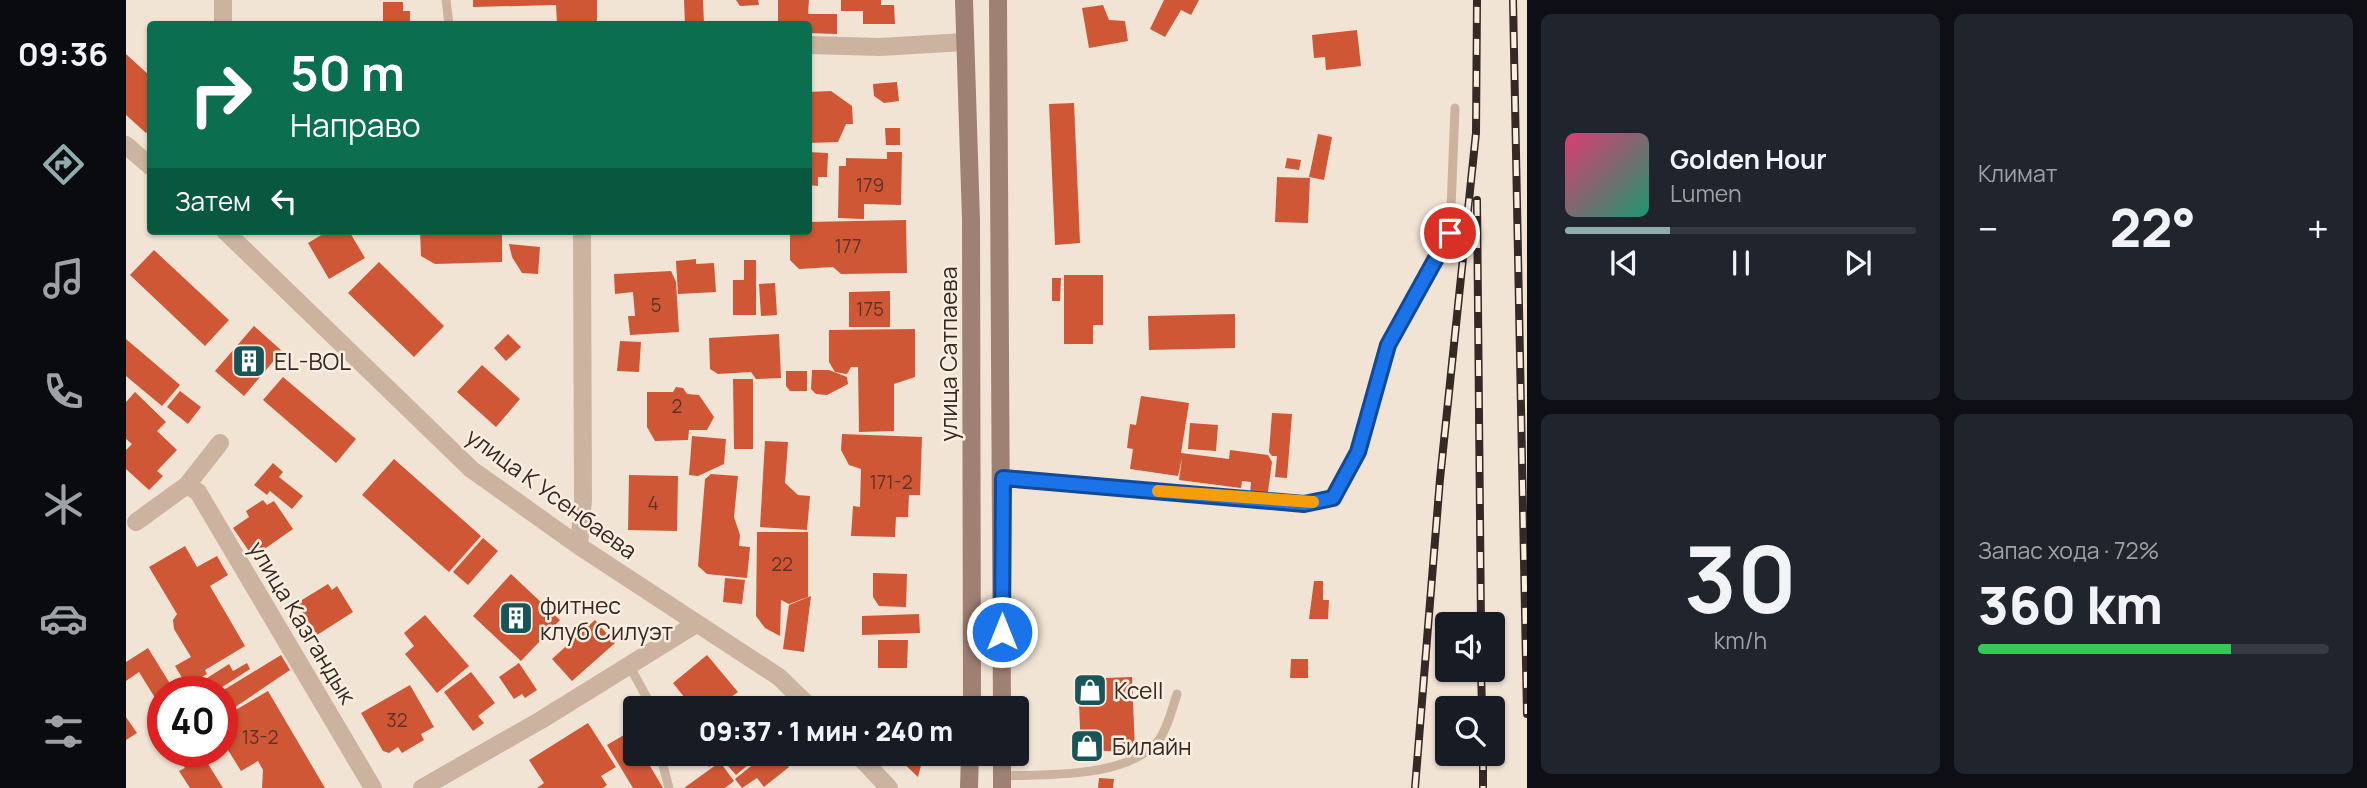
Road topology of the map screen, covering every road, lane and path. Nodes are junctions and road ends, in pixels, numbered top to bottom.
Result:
1 (223, 0) edge
2 (446, 0) edge
3 (964, 0) edge
4 (998, 0) edge
5 (223, 21) edge
6 (449, 21) edge
7 (964, 42) junction
8 (812, 46) edge
9 (1455, 108) dead end
10 (126, 145) edge
11 (147, 163) edge
12 (232, 235) edge
13 (582, 235) edge
14 (220, 443) dead end
15 (1003, 478) junction
16 (187, 485) junction
17 (136, 522) dead end
18 (579, 546) junction
19 (695, 624) junction
20 (629, 665) junction
21 (1177, 694) dead end
22 (646, 696) edge
23 (799, 696) edge
24 (972, 696) edge
25 (1002, 696) edge
26 (663, 766) edge
27 (868, 766) edge
28 (970, 766) edge
29 (1002, 782) edge
30 (373, 788) edge
31 (422, 788) edge
32 (668, 788) edge
33 (889, 788) edge
34 (969, 788) edge

1 - 5 street
2 - 6 lane
3 - 7 street, улица Сатпаева
4 - 15 street
7 - 8 street
7 - 24 street, улица Сатпаева
9 - 15 lane
10 - 11 street
12 - 18 street, улица К Усенбаева
13 - 18 street
14 - 16 street
15 - 25 street
16 - 17 street
16 - 30 street, улица Казгандык
18 - 19 street, улица К Усенбаева
19 - 20 street
19 - 23 street, улица К Усенбаева
20 - 22 lane
20 - 31 street
21 - 29 lane
26 - 32 lane
27 - 33 street
28 - 34 street

